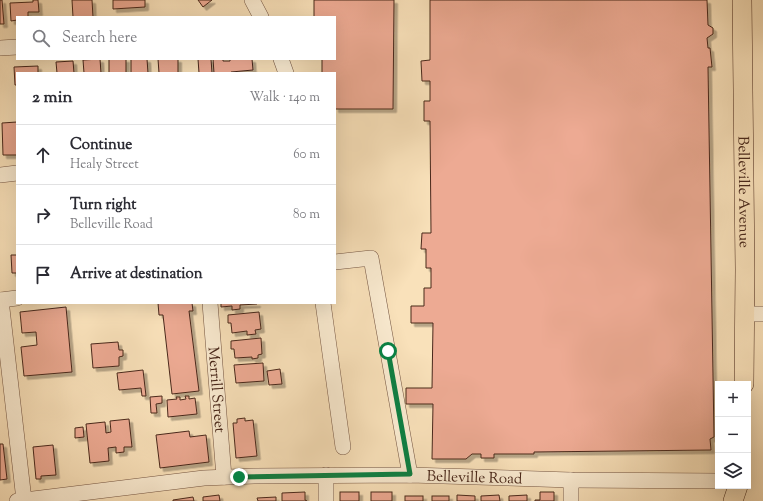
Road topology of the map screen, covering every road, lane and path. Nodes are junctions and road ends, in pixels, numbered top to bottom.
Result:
1 (252, 0) edge
2 (742, 0) edge
3 (260, 16) edge
4 (16, 47) edge
5 (0, 48) edge
6 (281, 60) edge
7 (286, 72) edge
8 (16, 173) edge
9 (0, 175) edge
10 (336, 262) edge
11 (16, 298) edge
12 (1, 300) edge
13 (210, 304) edge
14 (323, 304) edge
15 (754, 314) edge
16 (744, 381) edge
17 (343, 447) dead end
18 (410, 474) junction
19 (326, 475) junction
20 (224, 477) junction
21 (571, 480) junction
22 (715, 481) edge
23 (737, 489) edge
24 (20, 501) edge
25 (326, 501) edge
26 (571, 501) edge
27 (733, 501) edge

1 - 3 street
2 - 15 main road, Belleville Avenue
4 - 5 street
6 - 7 street
8 - 9 street
10 - 18 street
11 - 12 street
12 - 24 street
13 - 20 street, Merrill Street
14 - 17 street
15 - 16 main road, Belleville Avenue
18 - 19 street, Belleville Road
18 - 21 street, Belleville Road
19 - 20 street, Belleville Road
19 - 25 street
20 - 24 street, Belleville Road
21 - 22 street, Belleville Road
21 - 26 street
23 - 27 main road

